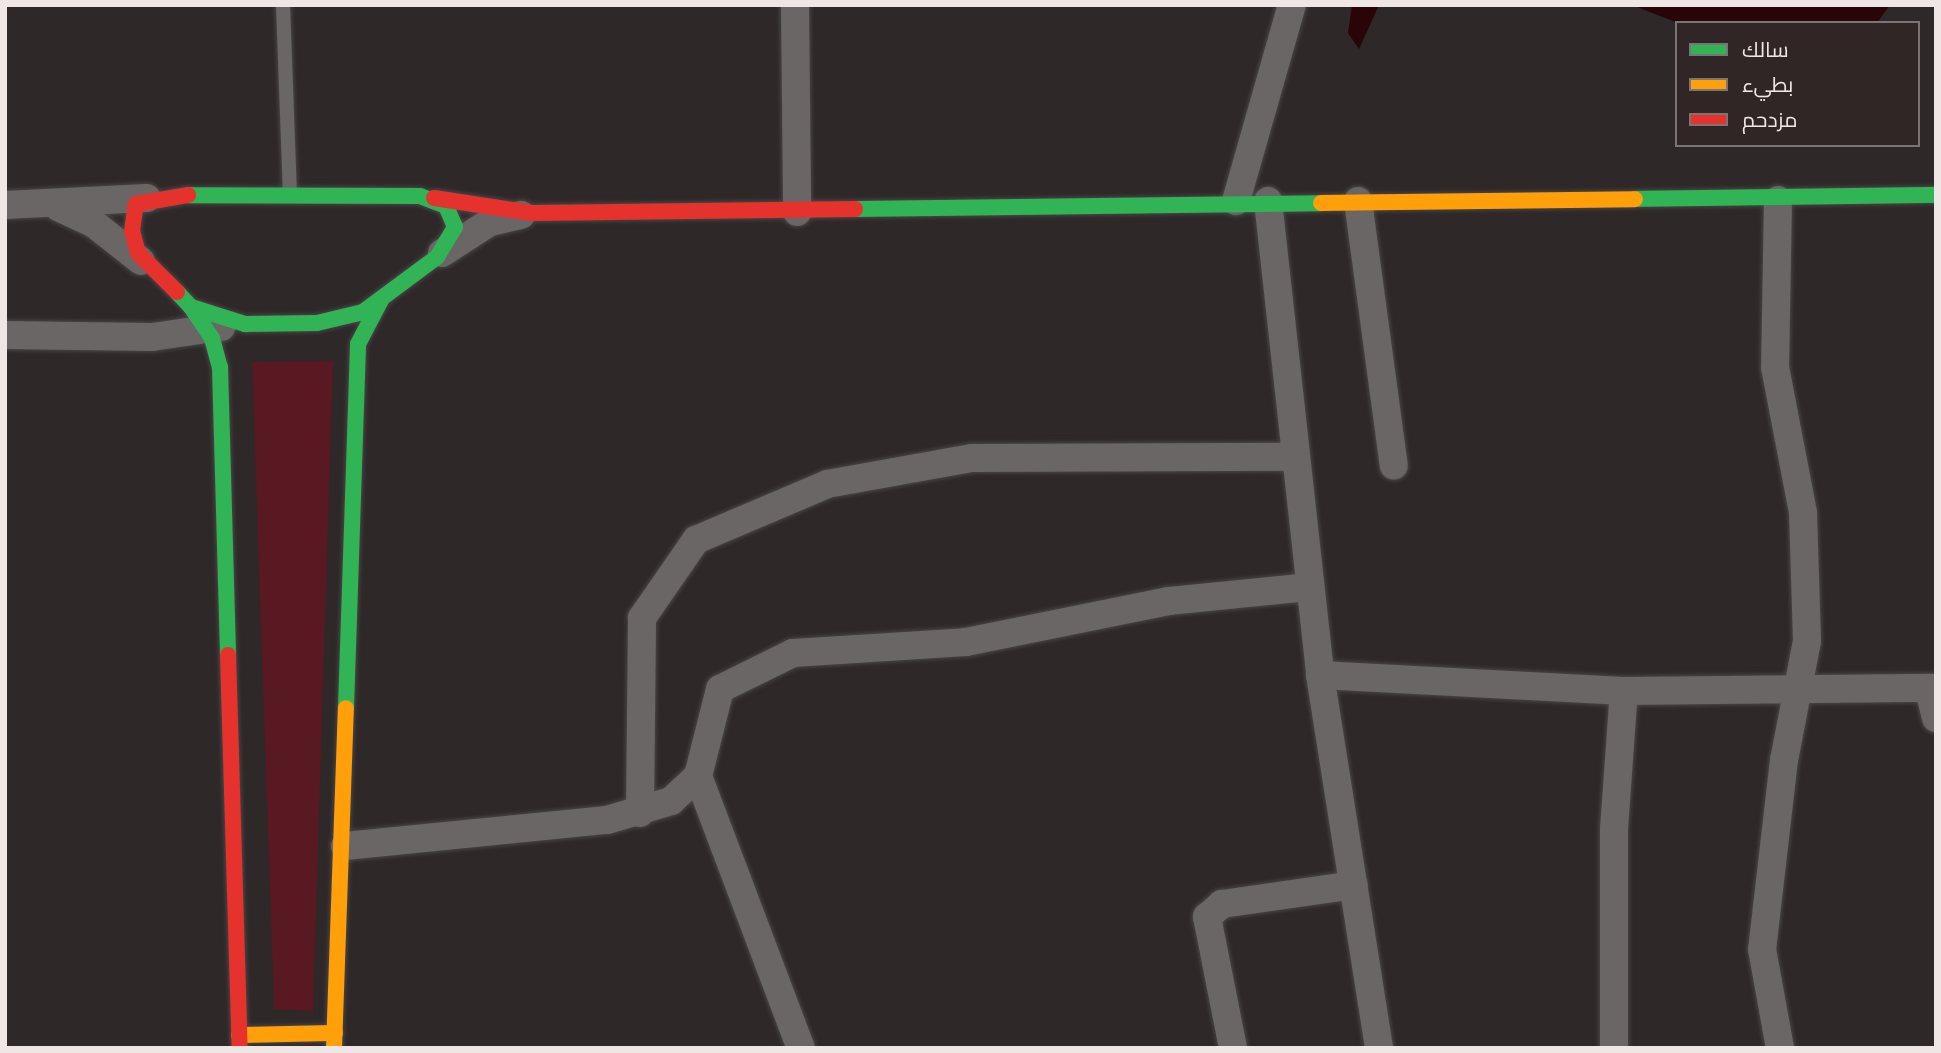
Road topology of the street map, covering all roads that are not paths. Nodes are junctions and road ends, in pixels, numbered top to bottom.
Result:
1 (283, 5) edge
2 (795, 5) edge
3 (1292, 5) edge
4 (290, 195) junction
5 (1936, 195) edge
6 (147, 198) junction
7 (434, 198) junction
8 (1778, 200) junction
9 (1236, 201) junction
10 (1268, 201) junction
11 (1358, 201) junction
12 (5, 205) edge
13 (56, 206) junction
14 (797, 212) junction
15 (532, 213) junction
16 (437, 257) junction
17 (145, 265) junction
18 (381, 300) junction
19 (199, 318) junction
20 (245, 324) joint
21 (5, 335) edge
22 (1295, 457) junction
23 (1394, 466) dead end
24 (1309, 587) junction
25 (1320, 675) junction
26 (1932, 689) edge
27 (1624, 691) junction
28 (1797, 694) junction
29 (1936, 718) edge
30 (698, 776) junction
31 (640, 813) junction
32 (345, 846) junction
33 (1354, 885) junction
34 (239, 1041) edge
35 (334, 1041) edge
36 (801, 1048) edge
37 (1233, 1048) edge
38 (1380, 1048) edge
39 (1614, 1048) edge
40 (1780, 1048) edge

1 - 4 lane
2 - 14 street
3 - 9 street
4 - 6 street
4 - 7 street
5 - 8 street
6 - 13 street
6 - 17 street
7 - 15 street
7 - 16 street
8 - 11 street
8 - 28 street
9 - 10 street
9 - 14 street
10 - 11 street
10 - 22 street
11 - 23 street
12 - 13 street
13 - 17 street
14 - 15 street
15 - 16 street
16 - 18 street
17 - 19 street
18 - 20 street
18 - 32 street
19 - 20 street
19 - 21 street
19 - 34 street
22 - 24 street
22 - 31 street
24 - 25 street
24 - 30 street
25 - 27 street
25 - 33 street
26 - 28 street
26 - 29 street
27 - 28 street
27 - 39 street
28 - 40 street
30 - 31 street
30 - 36 street
31 - 32 street
32 - 35 street
33 - 37 street
33 - 38 street
34 - 35 street

